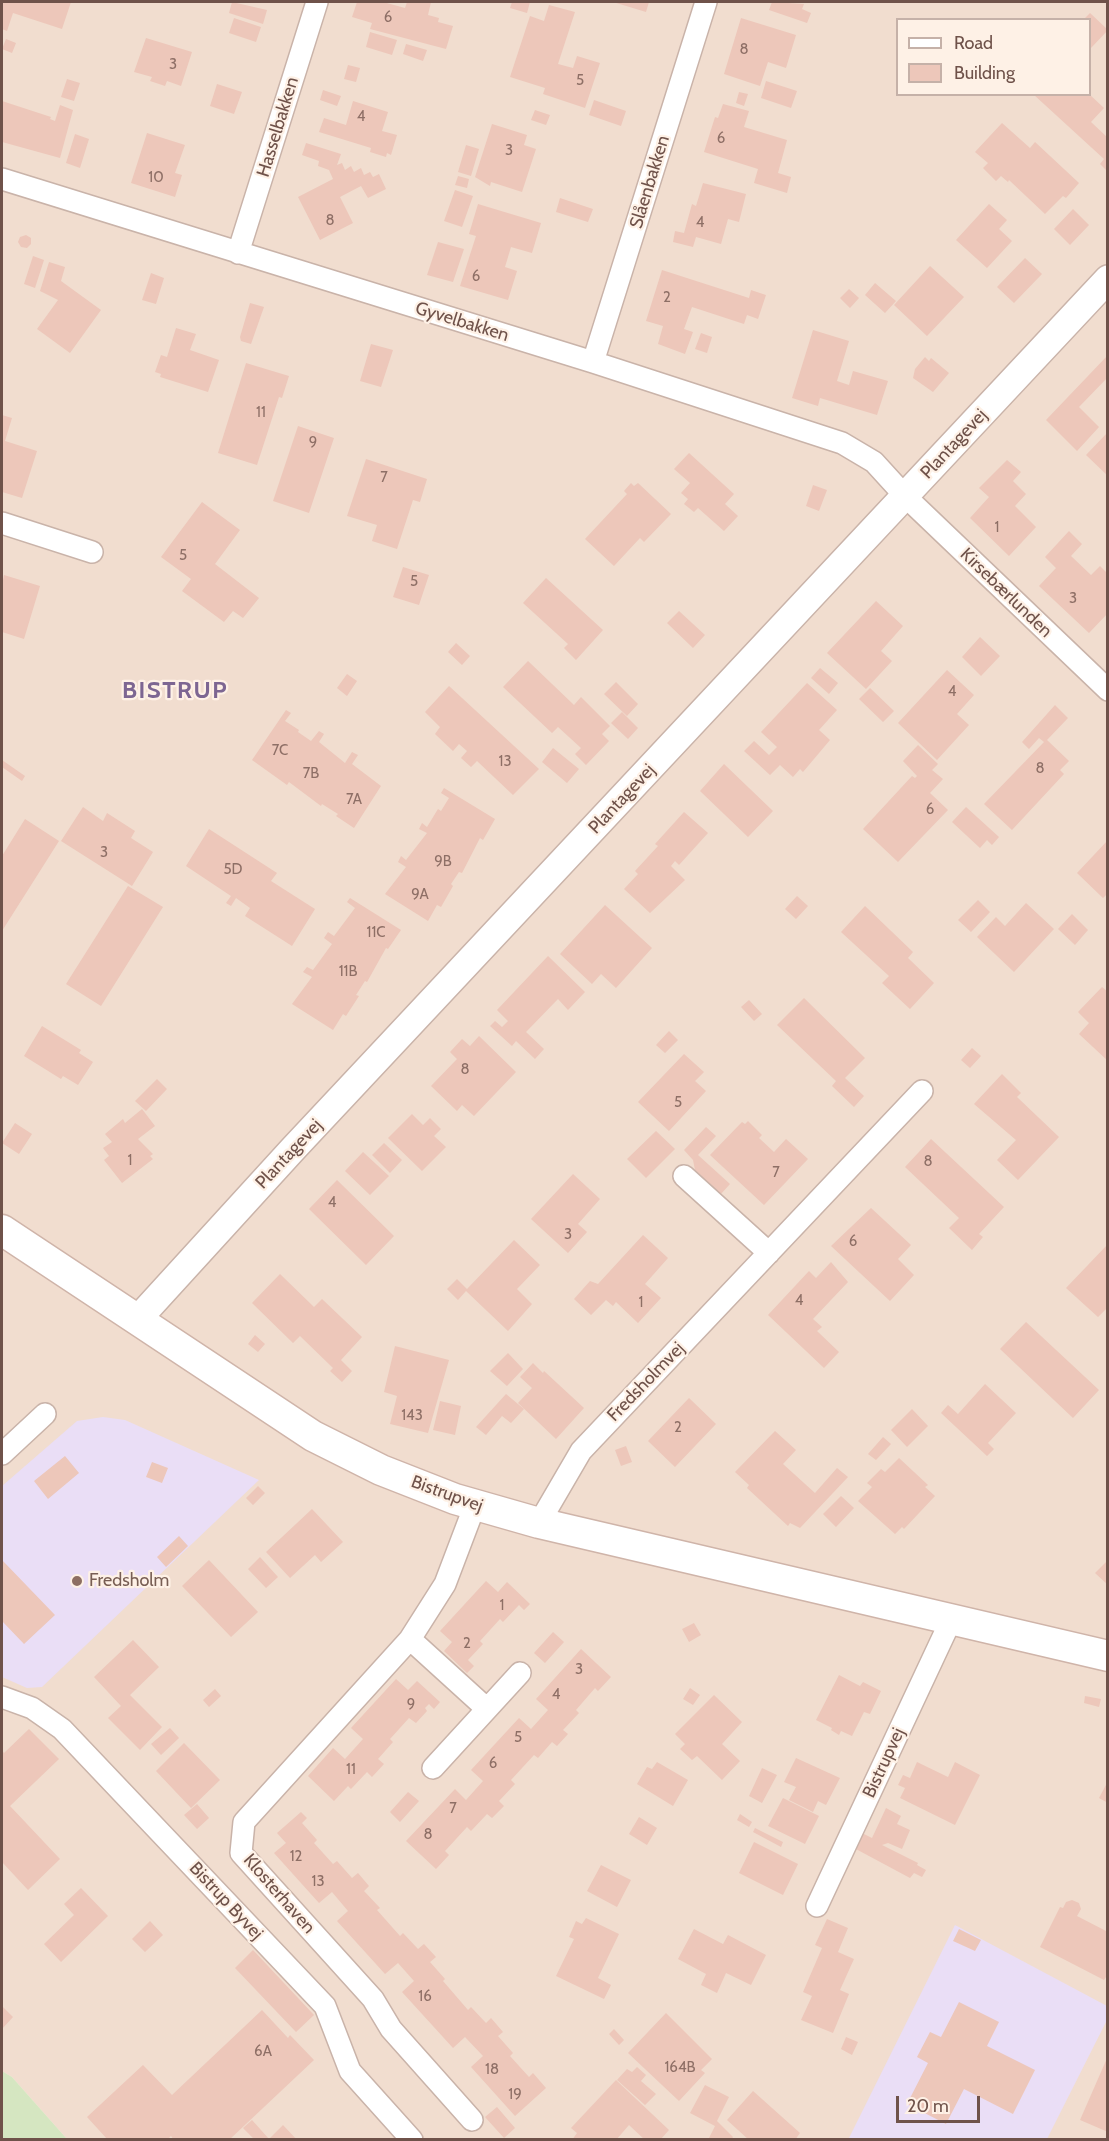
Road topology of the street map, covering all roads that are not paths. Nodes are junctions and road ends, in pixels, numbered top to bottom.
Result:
1 (317, 2) edge
2 (706, 2) edge
3 (2, 179) edge
4 (238, 253) junction
5 (1107, 279) edge
6 (593, 362) junction
7 (905, 496) junction
8 (2, 523) edge
9 (92, 552) dead end
10 (1107, 690) edge
11 (922, 1091) dead end
12 (684, 1176) dead end
13 (2, 1230) edge
14 (769, 1253) junction
15 (137, 1320) junction
16 (45, 1414) dead end
17 (2, 1454) edge
18 (475, 1505) junction
19 (539, 1523) junction
20 (951, 1620) junction
21 (410, 1639) junction
22 (1107, 1656) edge
23 (520, 1673) dead end
24 (2, 1697) edge
25 (487, 1709) junction
26 (433, 1768) dead end
27 (817, 1906) dead end
28 (472, 2120) dead end
29 (412, 2139) edge

1 - 4 street, Hasselbakken
2 - 6 street, Slåenbakken
3 - 4 street, Gyvelbakken
4 - 6 street, Gyvelbakken
5 - 7 street, Plantagevej
6 - 7 street, Gyvelbakken
7 - 10 street, Kirsebærlunden
7 - 15 street, Plantagevej
8 - 9 street
11 - 14 street, Fredsholmvej
12 - 14 street
13 - 15 main road, Bistrupvej
14 - 19 street, Fredsholmvej
15 - 18 main road, Bistrupvej
16 - 17 street
18 - 19 main road, Bistrupvej
18 - 21 street, Klosterhaven
19 - 20 main road, Bistrupvej
20 - 22 main road, Bistrupvej
20 - 27 street, Bistrupvej
21 - 25 street
21 - 28 street, Klosterhaven
23 - 25 street
24 - 29 street, Bistrup Byvej
25 - 26 street

